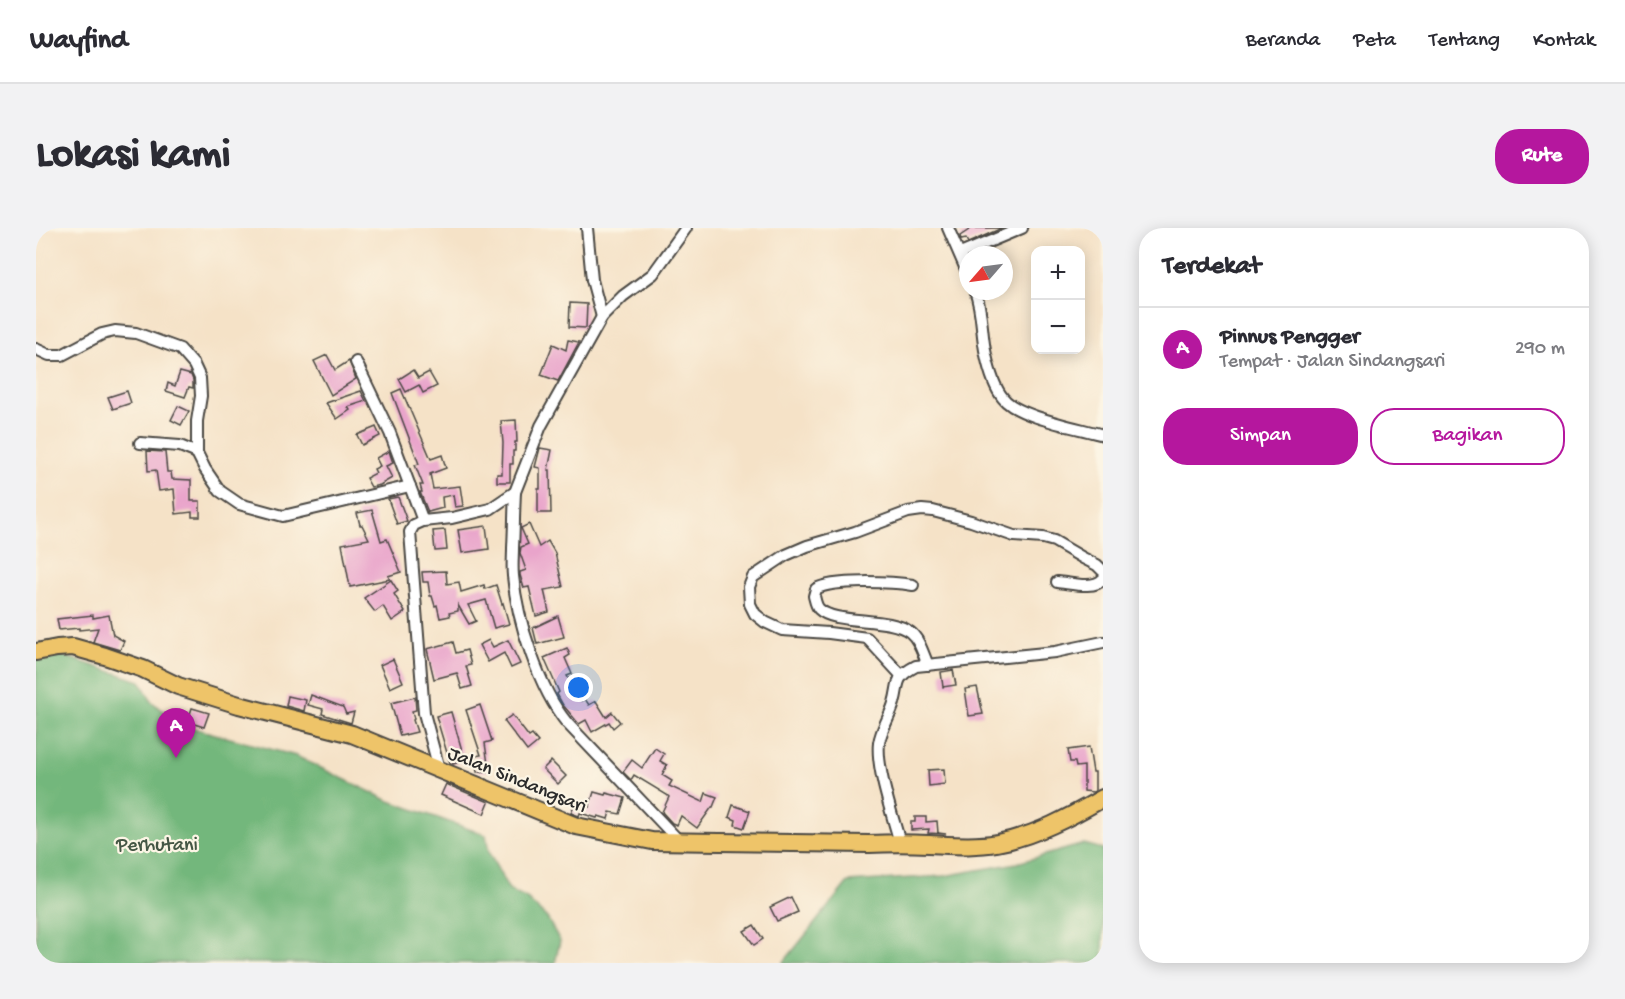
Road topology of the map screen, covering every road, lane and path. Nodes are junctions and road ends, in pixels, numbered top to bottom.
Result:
1 (587, 228) edge
2 (686, 228) edge
3 (948, 228) edge
4 (1022, 228) edge
5 (979, 246) edge
6 (959, 252) edge
7 (978, 300) edge
8 (602, 317) junction
9 (36, 349) edge
10 (356, 362) dead end
11 (1103, 435) edge
12 (140, 443) dead end
13 (198, 453) junction
14 (410, 486) junction
15 (514, 492) junction
16 (423, 521) junction
17 (1103, 572) edge
18 (1103, 579) edge
19 (1057, 582) dead end
20 (913, 585) dead end
21 (1103, 642) edge
22 (36, 652) edge
23 (928, 665) junction
24 (902, 676) junction
25 (439, 769) junction
26 (1103, 798) edge
27 (680, 842) junction
28 (900, 843) junction

1 - 8 street
2 - 8 street
3 - 6 street
4 - 5 street
7 - 11 street
8 - 15 street
9 - 13 street
10 - 14 street
12 - 13 street
13 - 14 street
14 - 16 street
15 - 16 street
15 - 27 street
16 - 25 street
17 - 24 street
18 - 19 street
20 - 23 street
21 - 23 street
22 - 25 main road, Jalan Sindangsari
23 - 24 street
24 - 28 street
25 - 27 main road, Jalan Sindangsari
26 - 28 main road, Jalan Sindangsari
27 - 28 main road, Jalan Sindangsari

